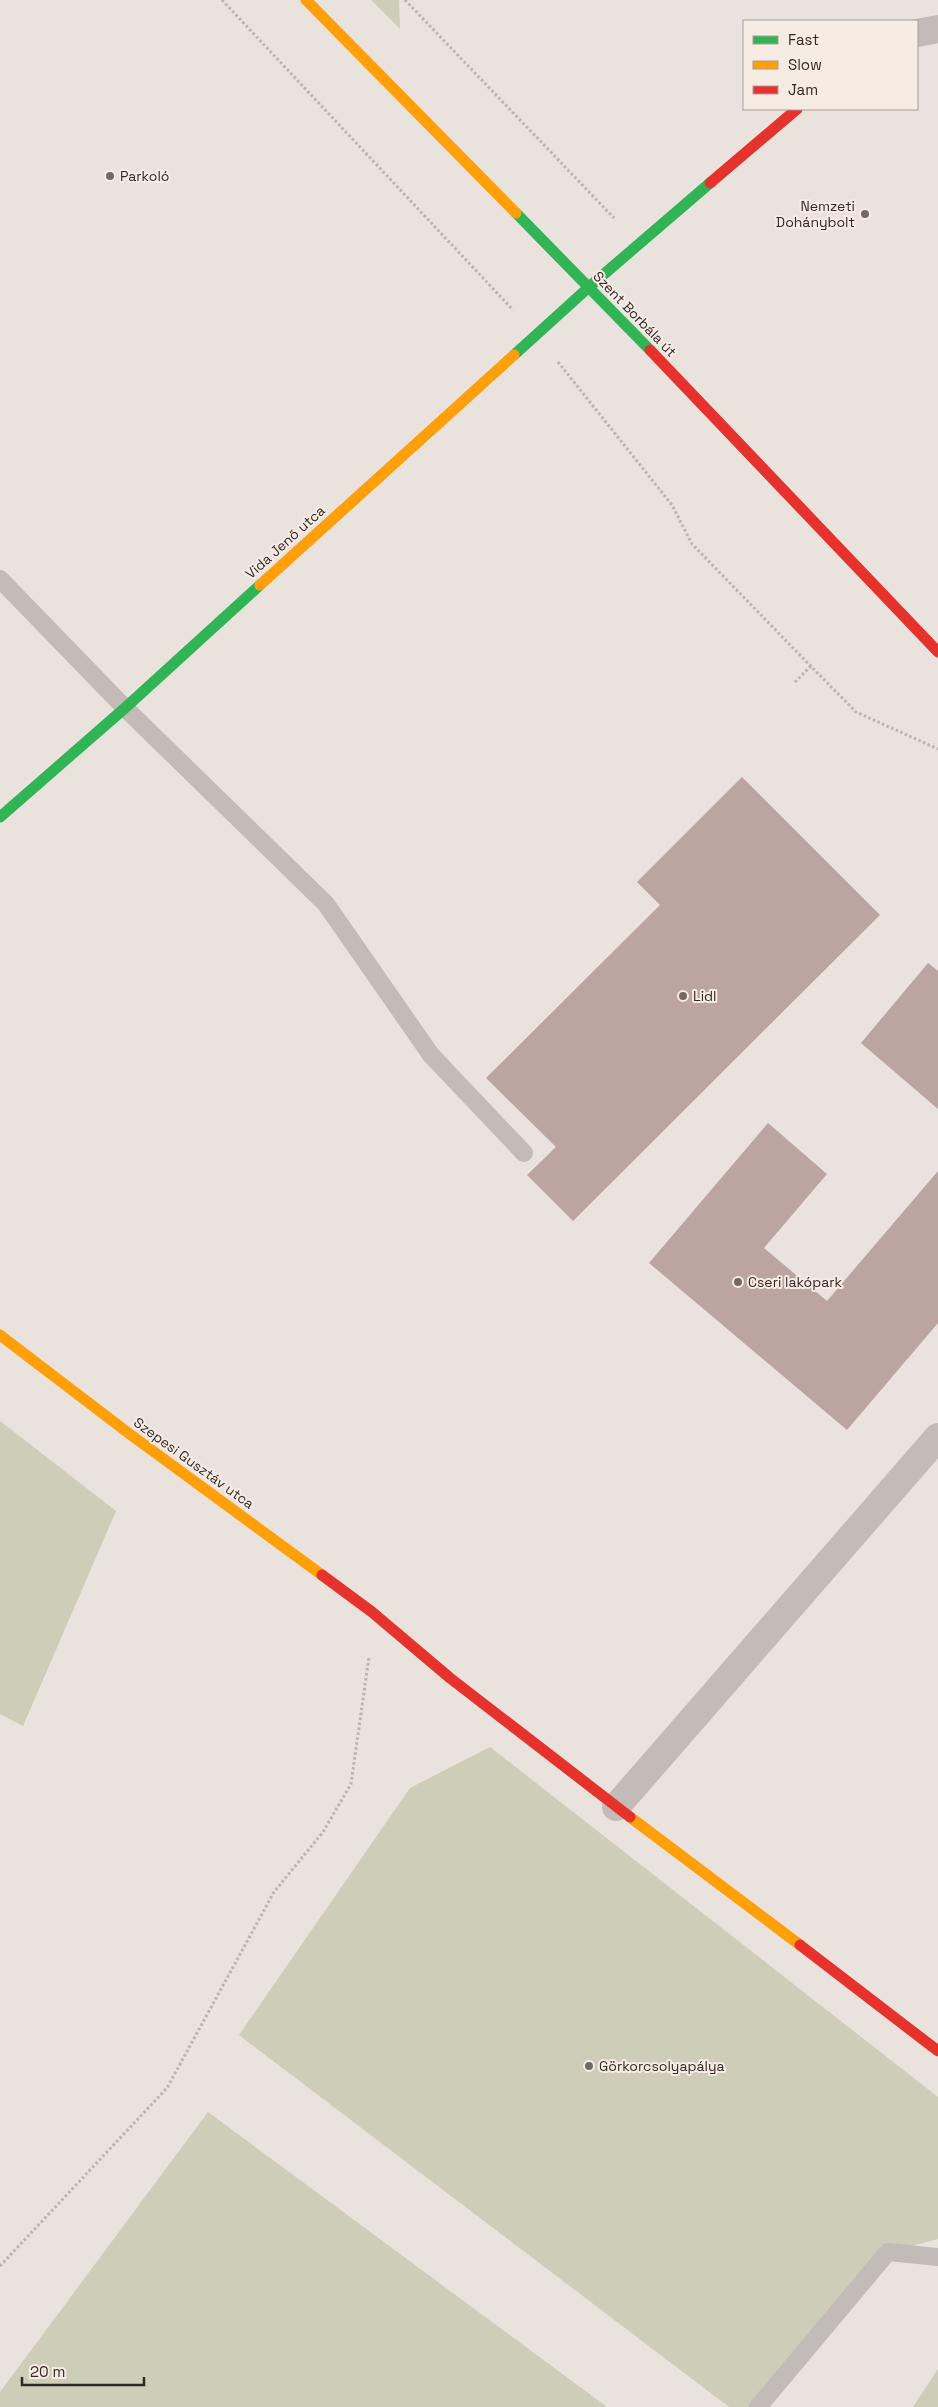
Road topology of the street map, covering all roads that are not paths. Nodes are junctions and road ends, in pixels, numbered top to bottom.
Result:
1 (306, 0) edge
2 (938, 29) edge
3 (918, 33) edge
4 (796, 110) edge
5 (589, 287) junction
6 (0, 579) edge
7 (938, 652) edge
8 (125, 708) junction
9 (0, 817) edge
10 (524, 1153) dead end
11 (0, 1336) edge
12 (938, 1437) edge
13 (616, 1807) junction
14 (938, 2051) edge
15 (938, 2257) edge
16 (758, 2407) edge

1 - 5 street, Szent Borbála út
2 - 3 street
4 - 5 street, Vida Jenő utca
5 - 7 street, Szent Borbála út
5 - 8 street, Vida Jenő utca
6 - 8 lane
8 - 9 street, Vida Jenő utca
8 - 10 lane
11 - 13 street, Szepesi Gusztáv utca
12 - 13 street
13 - 14 street, Szepesi Gusztáv utca
15 - 16 lane

